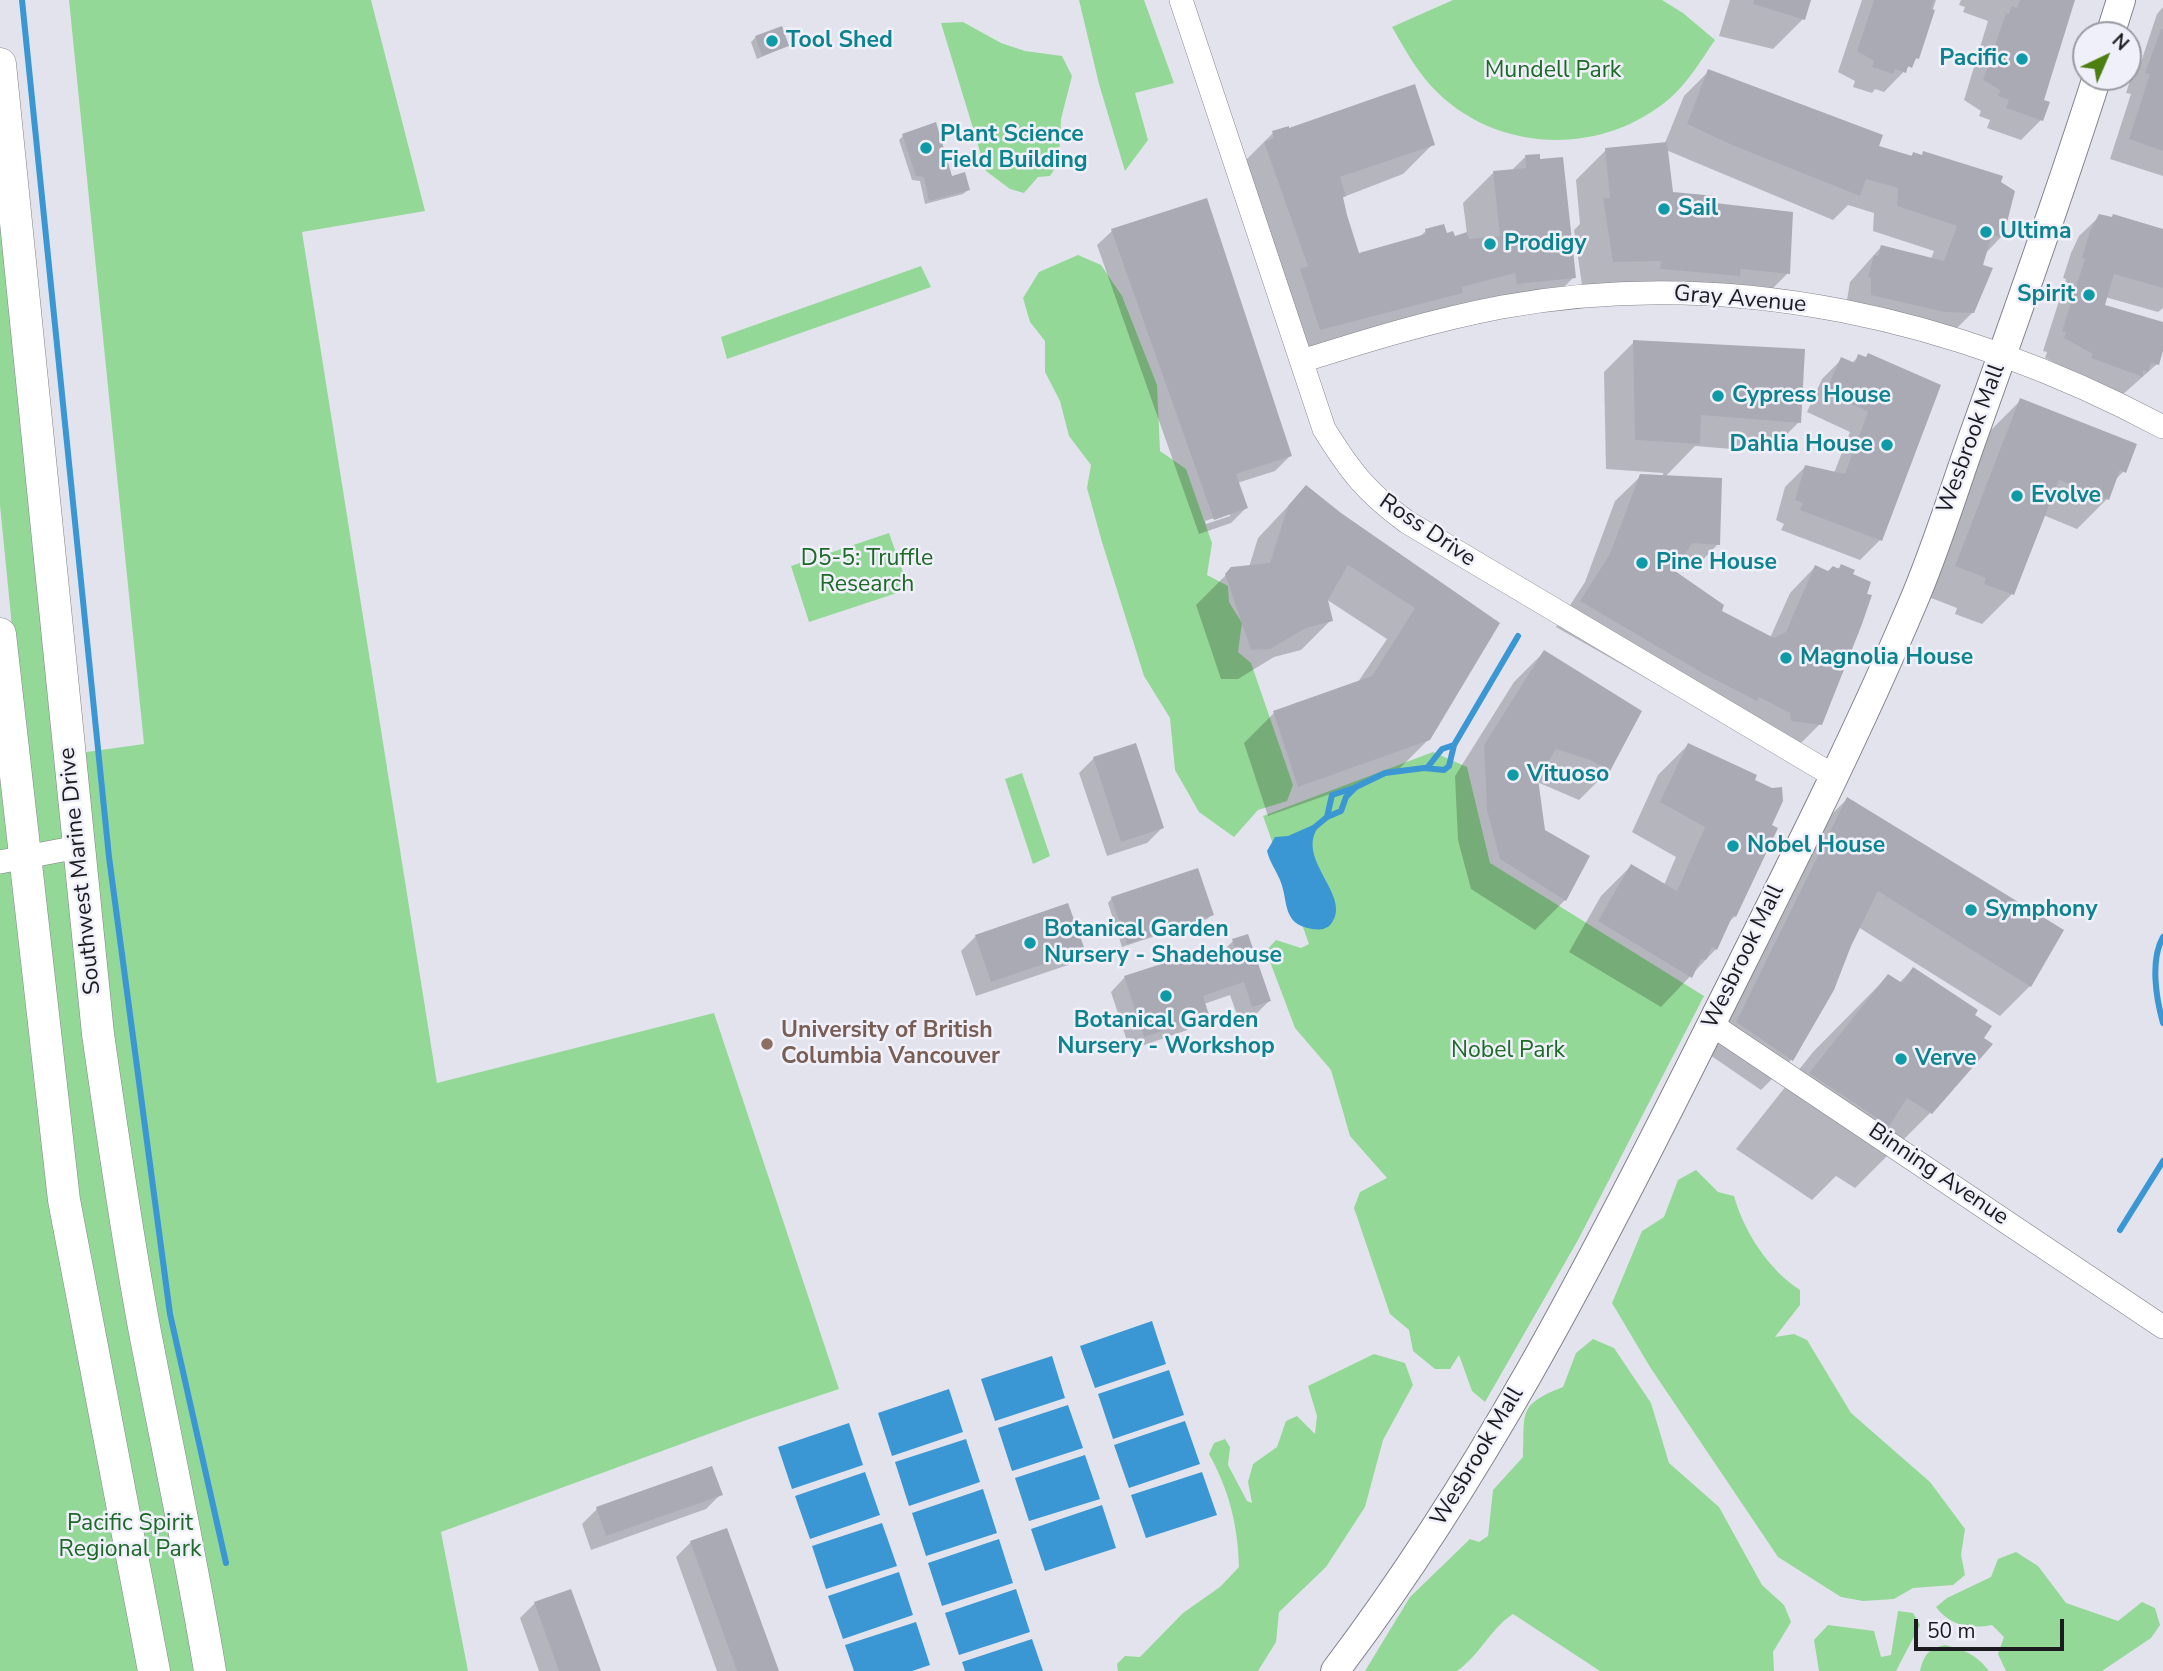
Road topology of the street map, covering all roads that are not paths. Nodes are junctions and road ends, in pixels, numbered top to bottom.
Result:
1 (1181, 0) edge
2 (2121, 0) edge
3 (2114, 21) edge
4 (0, 64) edge
5 (2091, 91) edge
6 (2003, 354) junction
7 (1302, 361) junction
8 (2163, 427) edge
9 (0, 634) edge
10 (1834, 776) junction
11 (78, 847) junction
12 (12, 859) edge
13 (1711, 1024) junction
14 (2163, 1327) edge
15 (154, 1671) edge
16 (210, 1671) edge
17 (1335, 1671) edge

1 - 7 street, Ross Drive
2 - 3 street
4 - 11 main road, Southwest Marine Drive
5 - 6 street, Wesbrook Mall
6 - 7 street, Gray Avenue
6 - 8 street, Gray Avenue
6 - 10 street, Wesbrook Mall
7 - 10 street, Ross Drive
9 - 12 main road
10 - 13 street, Wesbrook Mall
11 - 12 street
11 - 16 main road, Southwest Marine Drive
12 - 15 main road
13 - 14 street, Binning Avenue
13 - 17 street, Wesbrook Mall

